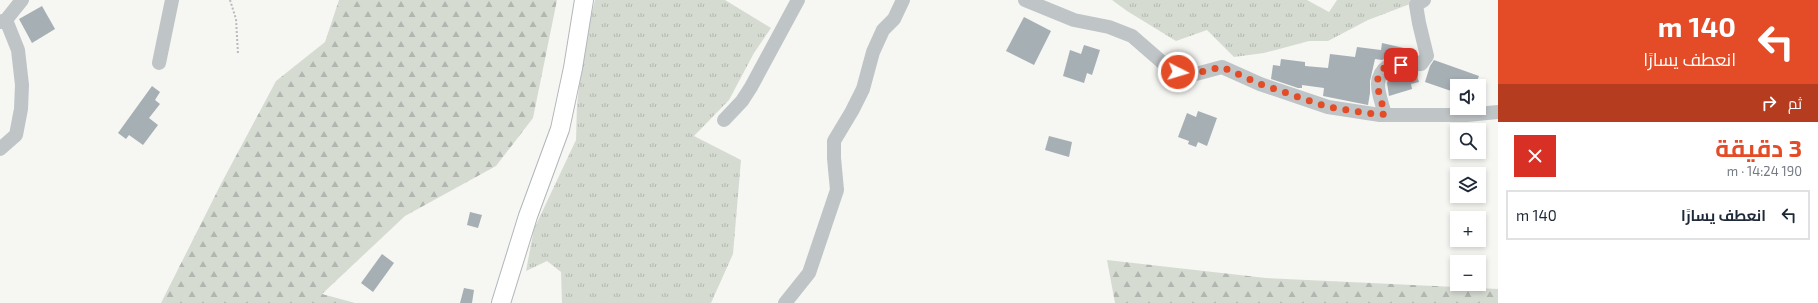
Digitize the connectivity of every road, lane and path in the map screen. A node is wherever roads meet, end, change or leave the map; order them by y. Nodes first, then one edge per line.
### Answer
1 (22, 0) edge
2 (172, 0) edge
3 (230, 0) edge
4 (584, 0) edge
5 (798, 0) edge
6 (903, 0) edge
7 (1025, 0) edge
8 (1424, 0) edge
9 (3, 21) edge
10 (238, 54) dead end
11 (159, 63) dead end
12 (1498, 112) edge
13 (1385, 114) junction
14 (724, 120) dead end
15 (0, 149) edge
16 (500, 303) edge
17 (785, 303) edge

1 - 9 street
2 - 11 street
3 - 10 path
4 - 16 main road
5 - 14 street
6 - 17 street
7 - 13 street
8 - 13 street
9 - 15 street
12 - 13 street

